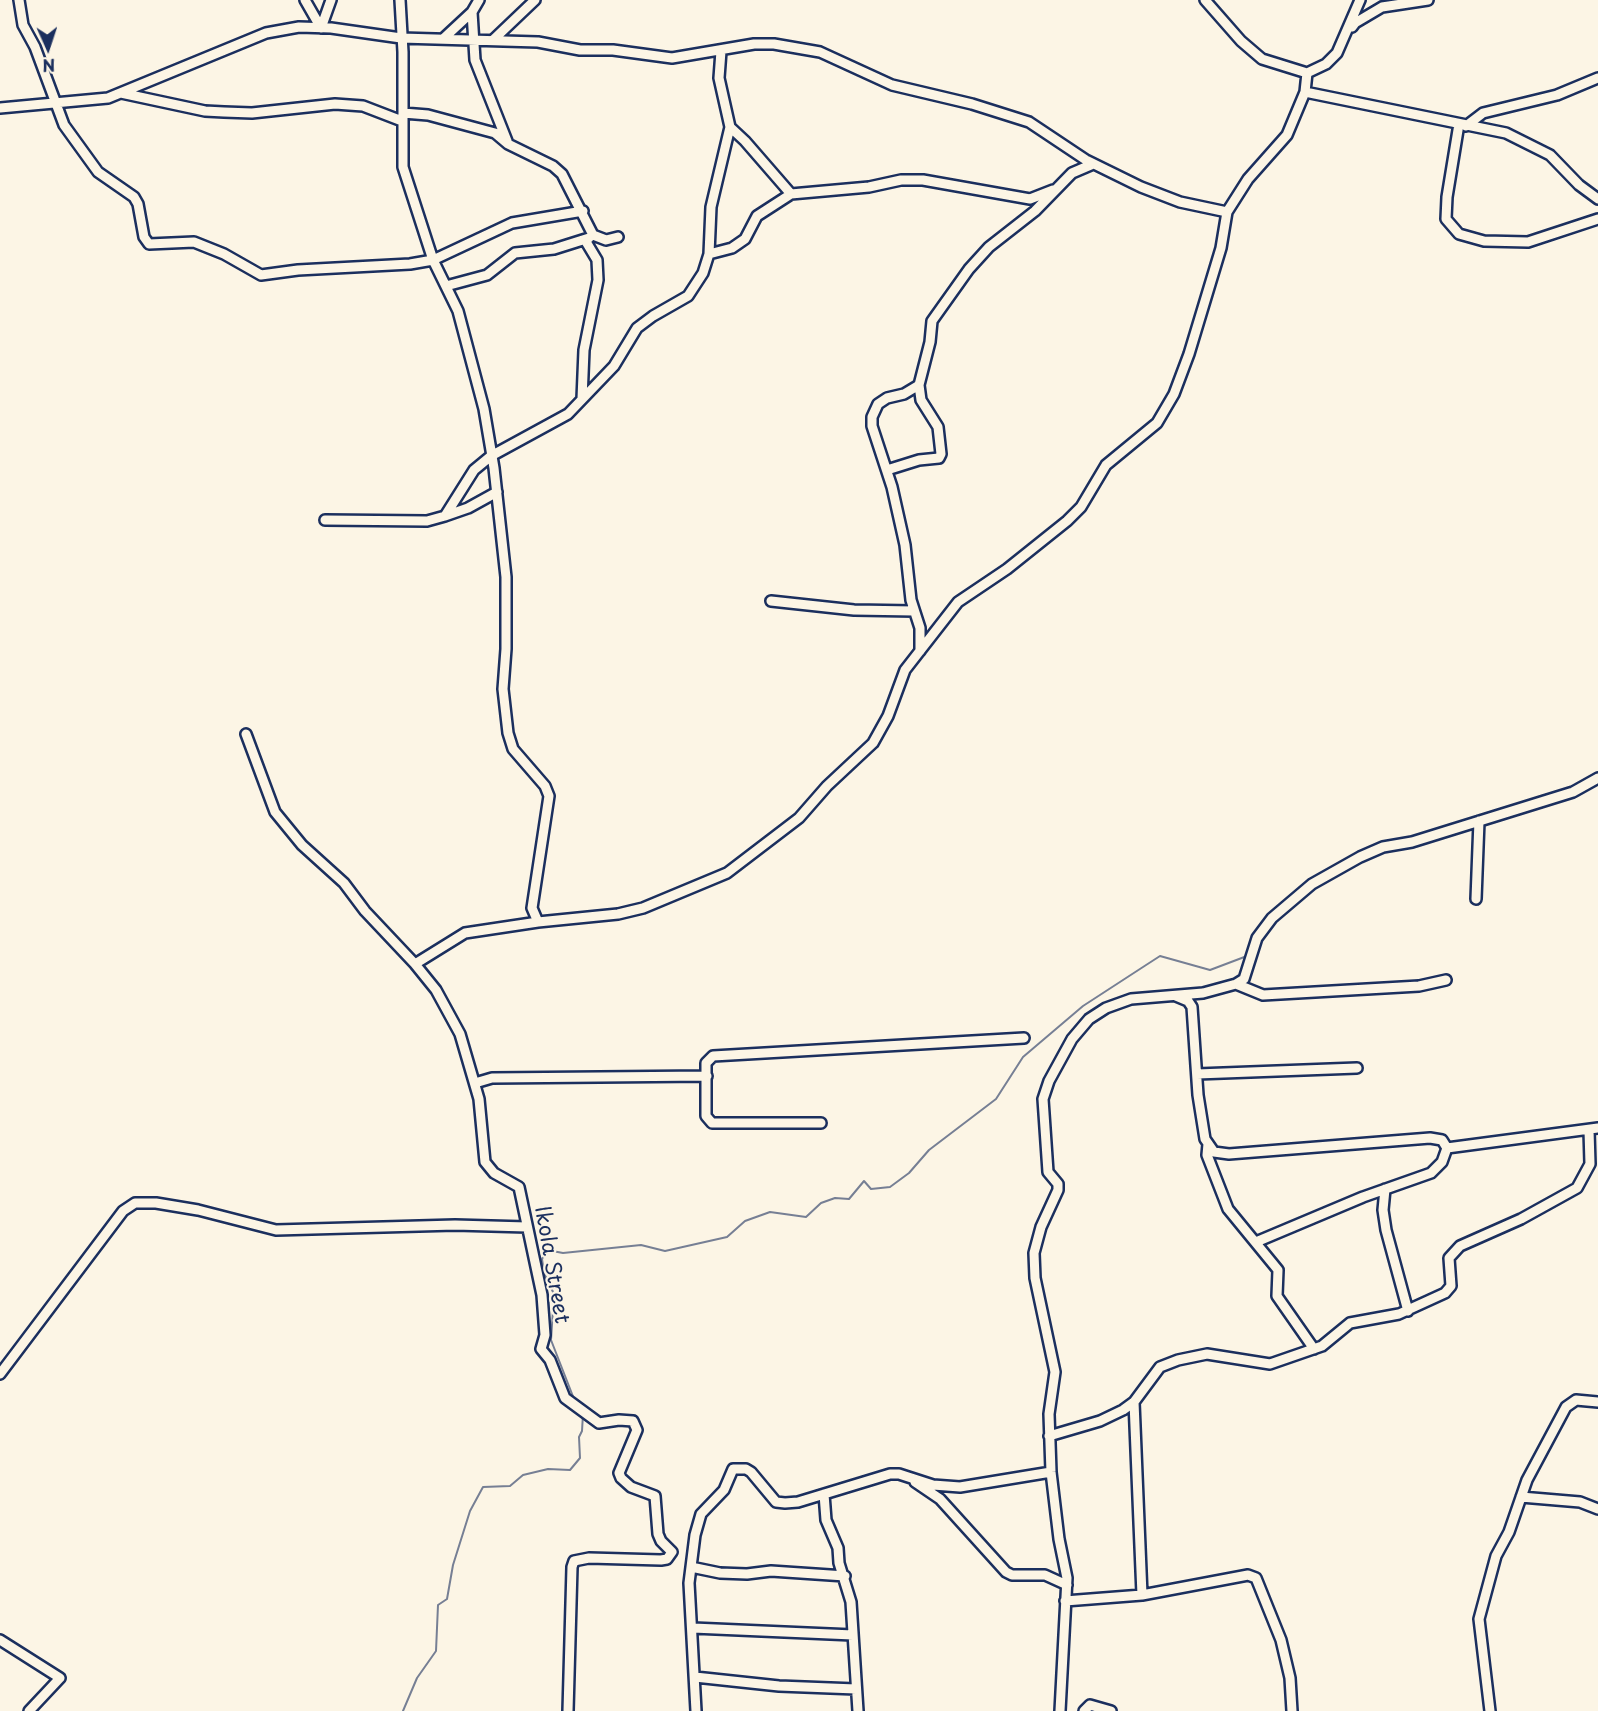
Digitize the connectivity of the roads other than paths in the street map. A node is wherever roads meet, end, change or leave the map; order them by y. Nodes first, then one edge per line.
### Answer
1 (19, 0) edge
2 (304, 0) edge
3 (331, 0) edge
4 (400, 0) edge
5 (479, 0) edge
6 (535, 0) edge
7 (1205, 0) edge
8 (1360, 0) edge
9 (1428, 0) edge
10 (472, 12) junction
11 (321, 28) junction
12 (1346, 37) junction
13 (401, 38) junction
14 (444, 38) junction
15 (472, 40) junction
16 (493, 40) junction
17 (722, 51) junction
18 (1307, 73) junction
19 (1598, 78) edge
20 (1305, 92) junction
21 (121, 93) junction
22 (54, 103) junction
23 (0, 108) edge
24 (403, 117) junction
25 (1462, 125) junction
26 (730, 127) junction
27 (508, 144) junction
28 (1093, 164) junction
29 (1058, 188) junction
30 (791, 194) junction
31 (1598, 200) edge
32 (583, 211) junction
33 (1227, 213) junction
34 (1598, 219) edge
35 (589, 237) junction
36 (618, 237) dead end
37 (709, 254) junction
38 (433, 260) junction
39 (446, 286) junction
40 (919, 385) junction
41 (582, 399) junction
42 (491, 456) junction
43 (887, 470) junction
44 (497, 492) junction
45 (445, 516) junction
46 (325, 520) dead end
47 (771, 601) dead end
48 (914, 611) junction
49 (920, 651) junction
50 (246, 735) dead end
51 (1598, 778) edge
52 (1479, 821) junction
53 (1476, 899) dead end
54 (538, 922) junction
55 (415, 963) junction
56 (1446, 980) dead end
57 (1236, 984) junction
58 (1174, 995) junction
59 (1024, 1038) dead end
60 (1357, 1068) dead end
61 (1197, 1074) junction
62 (707, 1076) junction
63 (475, 1083) junction
64 (821, 1123) dead end
65 (1593, 1129) edge
66 (1208, 1144) junction
67 (1447, 1148) junction
68 (1385, 1189) junction
69 (527, 1227) junction
70 (1256, 1242) junction
71 (1408, 1311) junction
72 (1314, 1349) junction
73 (0, 1374) edge
74 (1134, 1402) junction
75 (1598, 1402) edge
76 (1049, 1436) junction
77 (1051, 1472) junction
78 (909, 1478) junction
79 (825, 1494) junction
80 (1521, 1497) junction
81 (1598, 1509) edge
82 (691, 1566) junction
83 (844, 1576) junction
84 (1067, 1585) junction
85 (1142, 1595) junction
86 (1065, 1601) junction
87 (693, 1628) junction
88 (853, 1635) junction
89 (0, 1640) edge
90 (695, 1677) junction
91 (856, 1689) junction
92 (29, 1711) edge
93 (568, 1711) edge
94 (696, 1711) edge
95 (858, 1711) edge
96 (1060, 1711) edge
97 (1084, 1711) edge
98 (1111, 1711) edge
99 (1292, 1711) edge
100 (1490, 1711) edge

1 - 22 street
2 - 11 street
3 - 11 street
4 - 13 street
5 - 10 street
6 - 16 street
7 - 18 street
8 - 12 street
9 - 12 street
10 - 14 street
10 - 15 street
11 - 13 street
11 - 21 street
12 - 18 street
13 - 14 street
13 - 24 street
14 - 15 street
15 - 16 street
15 - 27 street
16 - 17 street
17 - 26 street
17 - 28 street
18 - 20 street
19 - 25 street
20 - 25 street
20 - 33 street
21 - 22 street
21 - 24 street
22 - 23 street
22 - 38 street
24 - 27 street
24 - 38 street
25 - 31 street
25 - 34 street
26 - 30 street
26 - 37 street
27 - 32 street
28 - 29 street
28 - 33 street
29 - 30 street
29 - 40 street
30 - 37 street
32 - 35 street
32 - 38 street
33 - 49 street
35 - 36 street
35 - 39 street
35 - 41 street
37 - 41 street
38 - 39 street
39 - 42 street
40 - 43 street
40 - 43 street
41 - 42 street
42 - 44 street
42 - 45 street
43 - 48 street
44 - 45 street
44 - 54 street
45 - 46 street
47 - 48 street
48 - 49 street
49 - 54 street
50 - 55 street, Ikola Street
51 - 52 street
52 - 53 street
52 - 57 street
54 - 55 street
55 - 63 street, Ikola Street
56 - 57 street
57 - 58 street
58 - 61 street
58 - 76 street
59 - 62 street
60 - 61 street
61 - 66 street
62 - 63 street
62 - 64 street
63 - 69 street, Ikola Street
65 - 67 street
65 - 71 street
66 - 67 street
66 - 70 street
67 - 68 street
68 - 70 street
68 - 71 street
69 - 73 street
69 - 93 street, Ikola Street
70 - 72 street
71 - 72 street
72 - 74 street
74 - 76 street
74 - 85 street
75 - 80 street
76 - 77 street
77 - 78 street
77 - 84 street
78 - 79 street
78 - 84 street
79 - 82 street
79 - 83 street
80 - 81 street
80 - 100 street
82 - 83 street
82 - 87 street
83 - 88 street
84 - 86 street
85 - 86 street
85 - 99 street
86 - 96 street
87 - 88 street
87 - 90 street
88 - 91 street
89 - 92 street
90 - 91 street
90 - 94 street
91 - 95 street
97 - 98 street

